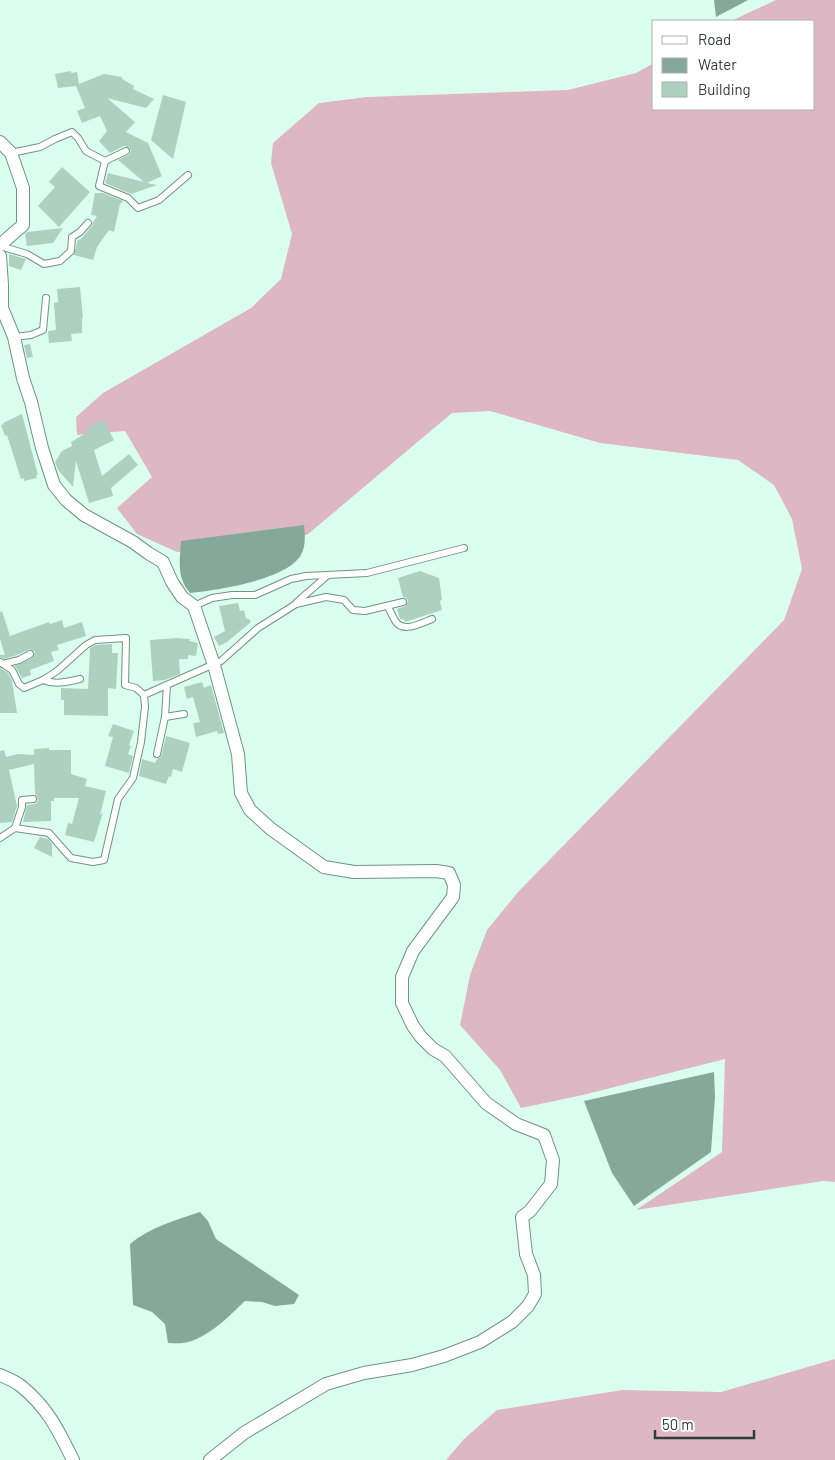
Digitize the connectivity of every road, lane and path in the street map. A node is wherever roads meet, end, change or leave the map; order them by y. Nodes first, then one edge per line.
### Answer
1 (0, 142) edge
2 (126, 150) dead end
3 (11, 153) junction
4 (104, 161) junction
5 (188, 175) dead end
6 (88, 223) dead end
7 (0, 245) edge
8 (0, 256) edge
9 (46, 298) dead end
10 (14, 337) junction
11 (464, 548) dead end
12 (328, 575) junction
13 (403, 602) dead end
14 (296, 604) junction
15 (194, 606) junction
16 (388, 607) junction
17 (432, 619) dead end
18 (30, 654) dead end
19 (2, 663) edge
20 (214, 664) junction
21 (80, 679) dead end
22 (43, 680) junction
23 (167, 685) junction
24 (144, 695) junction
25 (184, 714) dead end
26 (165, 717) junction
27 (157, 754) dead end
28 (33, 799) dead end
29 (15, 828) junction
30 (0, 838) edge
31 (0, 1375) edge
32 (73, 1460) edge
33 (210, 1460) edge

1 - 3 street
2 - 4 lane
3 - 4 lane
3 - 7 street
4 - 5 lane
6 - 7 lane
8 - 10 street
9 - 10 lane
10 - 15 street
11 - 12 lane
12 - 14 lane
12 - 15 lane
13 - 16 lane
14 - 16 lane
14 - 20 lane
15 - 20 street
16 - 17 lane
18 - 19 lane
19 - 22 lane
20 - 23 lane
20 - 33 street
21 - 22 lane
22 - 24 lane
23 - 24 lane
23 - 26 lane
24 - 29 lane
25 - 26 lane
26 - 27 lane
28 - 29 lane
29 - 30 lane
31 - 32 street

